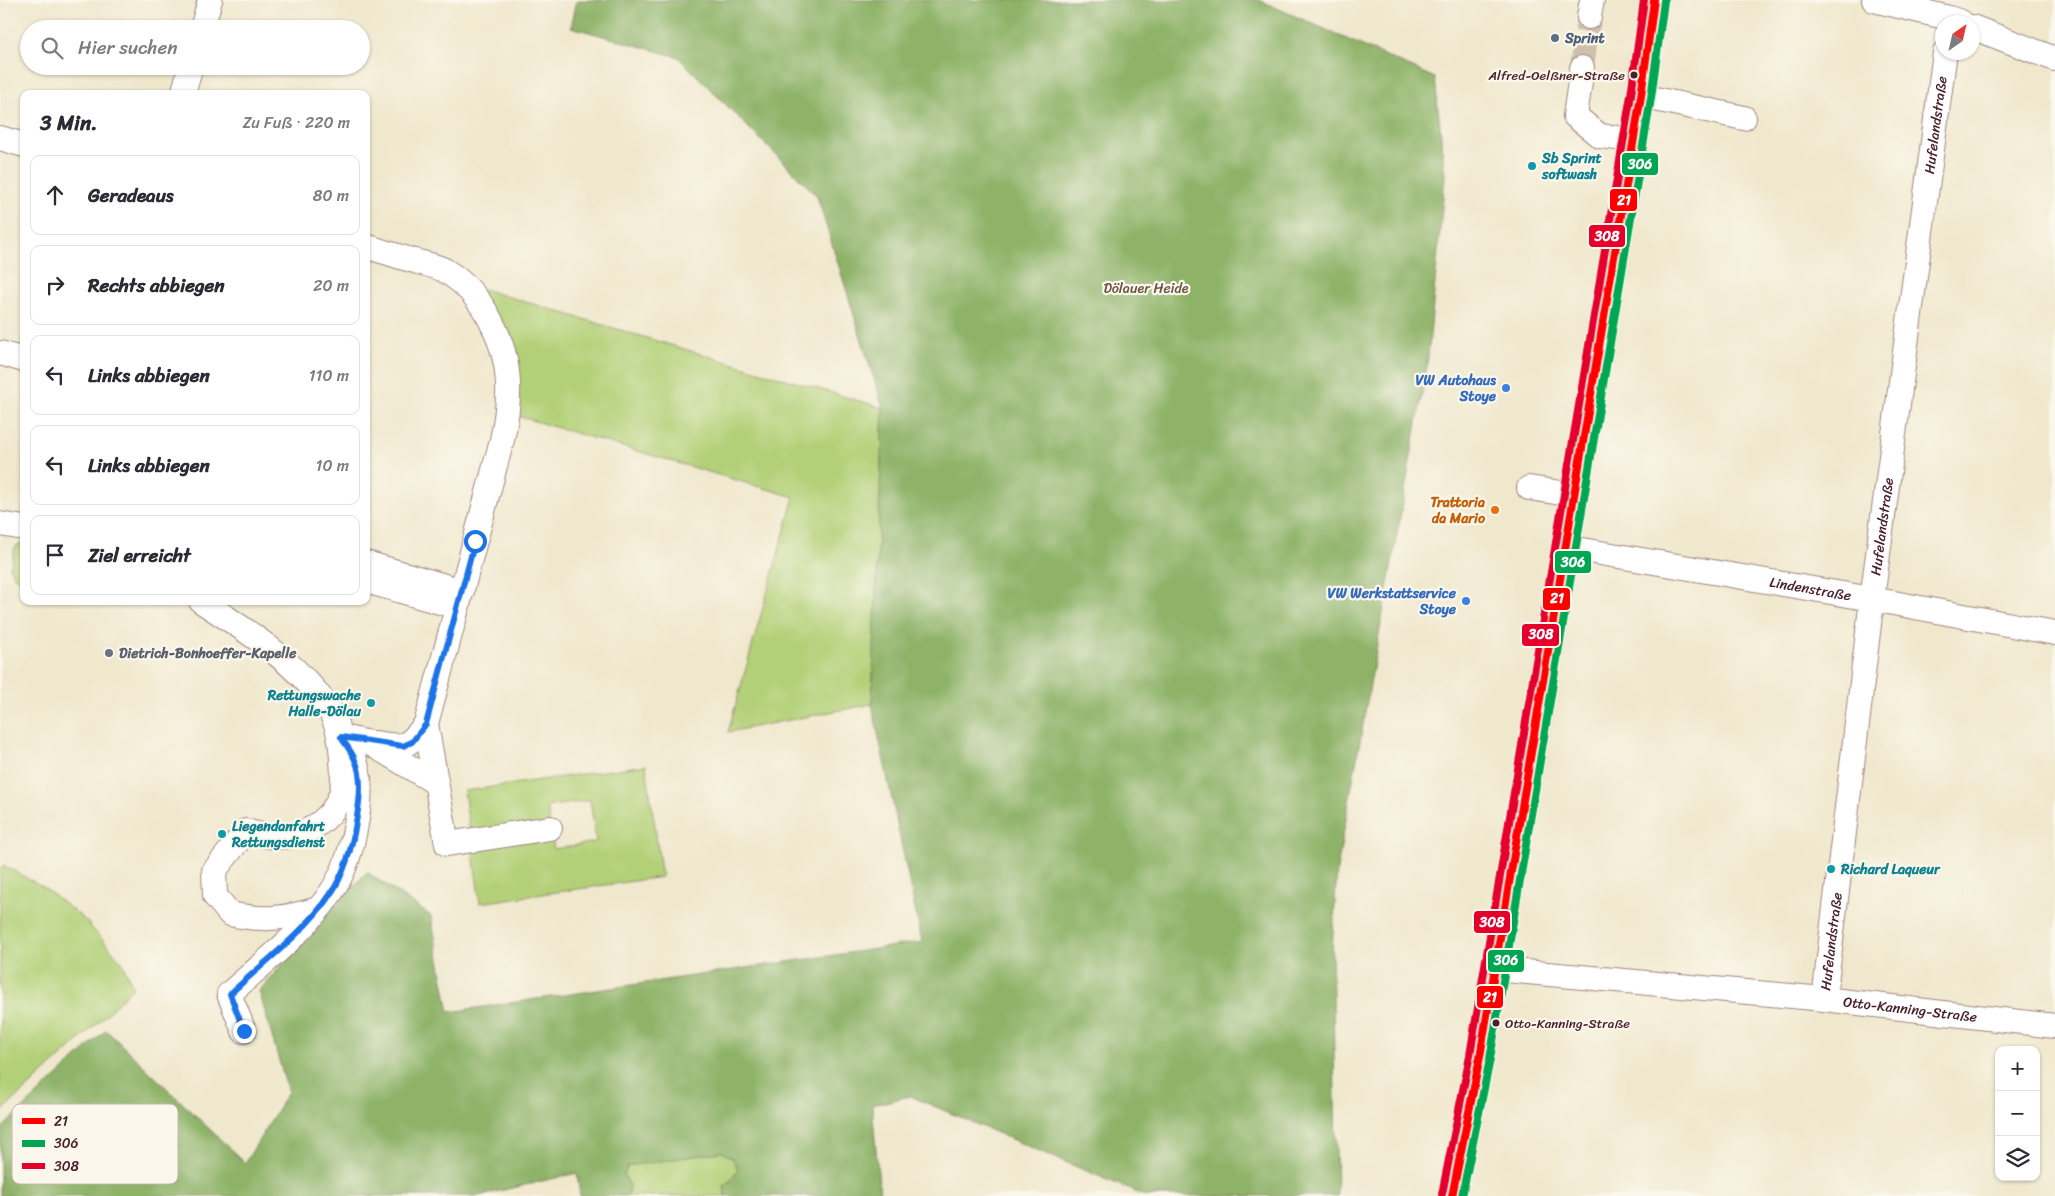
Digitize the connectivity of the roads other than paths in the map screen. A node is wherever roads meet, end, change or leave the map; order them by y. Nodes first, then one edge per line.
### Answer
1 (210, 0) edge
2 (1654, 0) edge
3 (1874, 0) edge
4 (1935, 16) edge
5 (204, 20) edge
6 (1980, 30) edge
7 (2055, 59) edge
8 (1944, 60) edge
9 (1582, 68) tunnel mouth
10 (188, 75) edge
11 (184, 90) edge
12 (1641, 96) junction
13 (1744, 118) dead end
14 (0, 138) edge
15 (1634, 140) junction
16 (20, 144) edge
17 (370, 247) edge
18 (0, 353) edge
19 (20, 359) edge
20 (1529, 488) dead end
21 (1574, 495) junction
22 (0, 524) edge
23 (20, 527) edge
24 (1565, 547) junction
25 (370, 565) edge
26 (370, 582) edge
27 (460, 599) junction
28 (1872, 599) junction
29 (207, 605) edge
30 (2055, 633) edge
31 (426, 724) junction
32 (341, 737) junction
33 (370, 743) junction
34 (436, 783) junction
35 (550, 828) dead end
36 (318, 909) junction
37 (1494, 969) junction
38 (1824, 999) junction
39 (2055, 1026) edge
40 (244, 1031) dead end
41 (1452, 1196) edge

1 - 5 street
2 - 12 main road
3 - 4 street
6 - 7 street
8 - 28 street, Hufelandstraße
9 - 15 street
10 - 11 street
12 - 13 street
12 - 15 main road
14 - 16 street
15 - 21 main road
17 - 27 street
18 - 19 street
20 - 21 street
21 - 24 main road
22 - 23 street
24 - 28 street, Lindenstraße
24 - 37 main road
25 - 27 street
26 - 27 street
27 - 31 street
28 - 30 street, Lindenstraße
28 - 38 street, Hufelandstraße
29 - 32 street
31 - 33 street
31 - 34 street
32 - 33 street
32 - 36 street
32 - 36 street
33 - 34 street
34 - 35 street
36 - 40 street
37 - 38 street, Otto-Kanning-Straße
37 - 41 main road
38 - 39 street, Otto-Kanning-Straße

